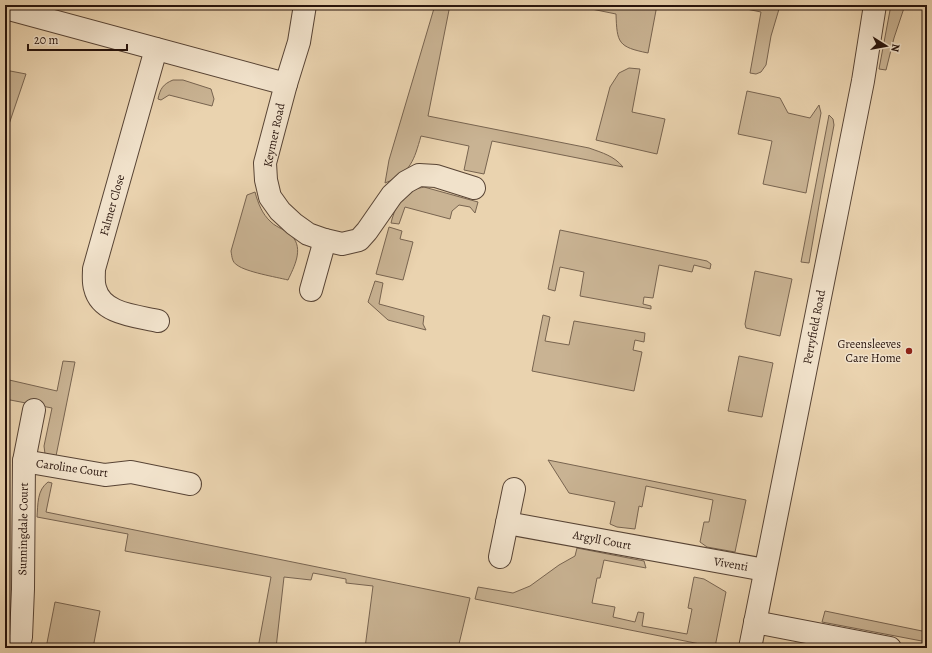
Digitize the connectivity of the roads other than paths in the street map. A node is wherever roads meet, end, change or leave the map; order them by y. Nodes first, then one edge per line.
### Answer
1 (305, 5) edge
2 (875, 5) edge
3 (5, 8) edge
4 (156, 49) junction
5 (286, 84) junction
6 (474, 188) dead end
7 (324, 240) junction
8 (311, 290) dead end
9 (158, 321) dead end
10 (34, 410) dead end
11 (24, 461) junction
12 (190, 484) dead end
13 (514, 490) dead end
14 (507, 523) junction
15 (500, 557) dead end
16 (697, 558) joint
17 (766, 570) junction
18 (755, 622) junction
19 (18, 648) edge
20 (750, 648) edge
21 (890, 648) edge

1 - 5 street, Keymer Road
2 - 17 street, Perryfield Road
3 - 4 street
4 - 5 street
4 - 9 street, Falmer Close
5 - 7 street, Keymer Road
6 - 7 street, Keymer Road
7 - 8 street
10 - 11 street, Sunningdale Court
11 - 12 street, Caroline Court
11 - 19 street, Sunningdale Court
13 - 14 street
14 - 15 street
14 - 16 street, Argyll Court
16 - 17 street, Viventi
17 - 18 street, Perryfield Road
18 - 20 street, Perryfield Road
18 - 21 street

